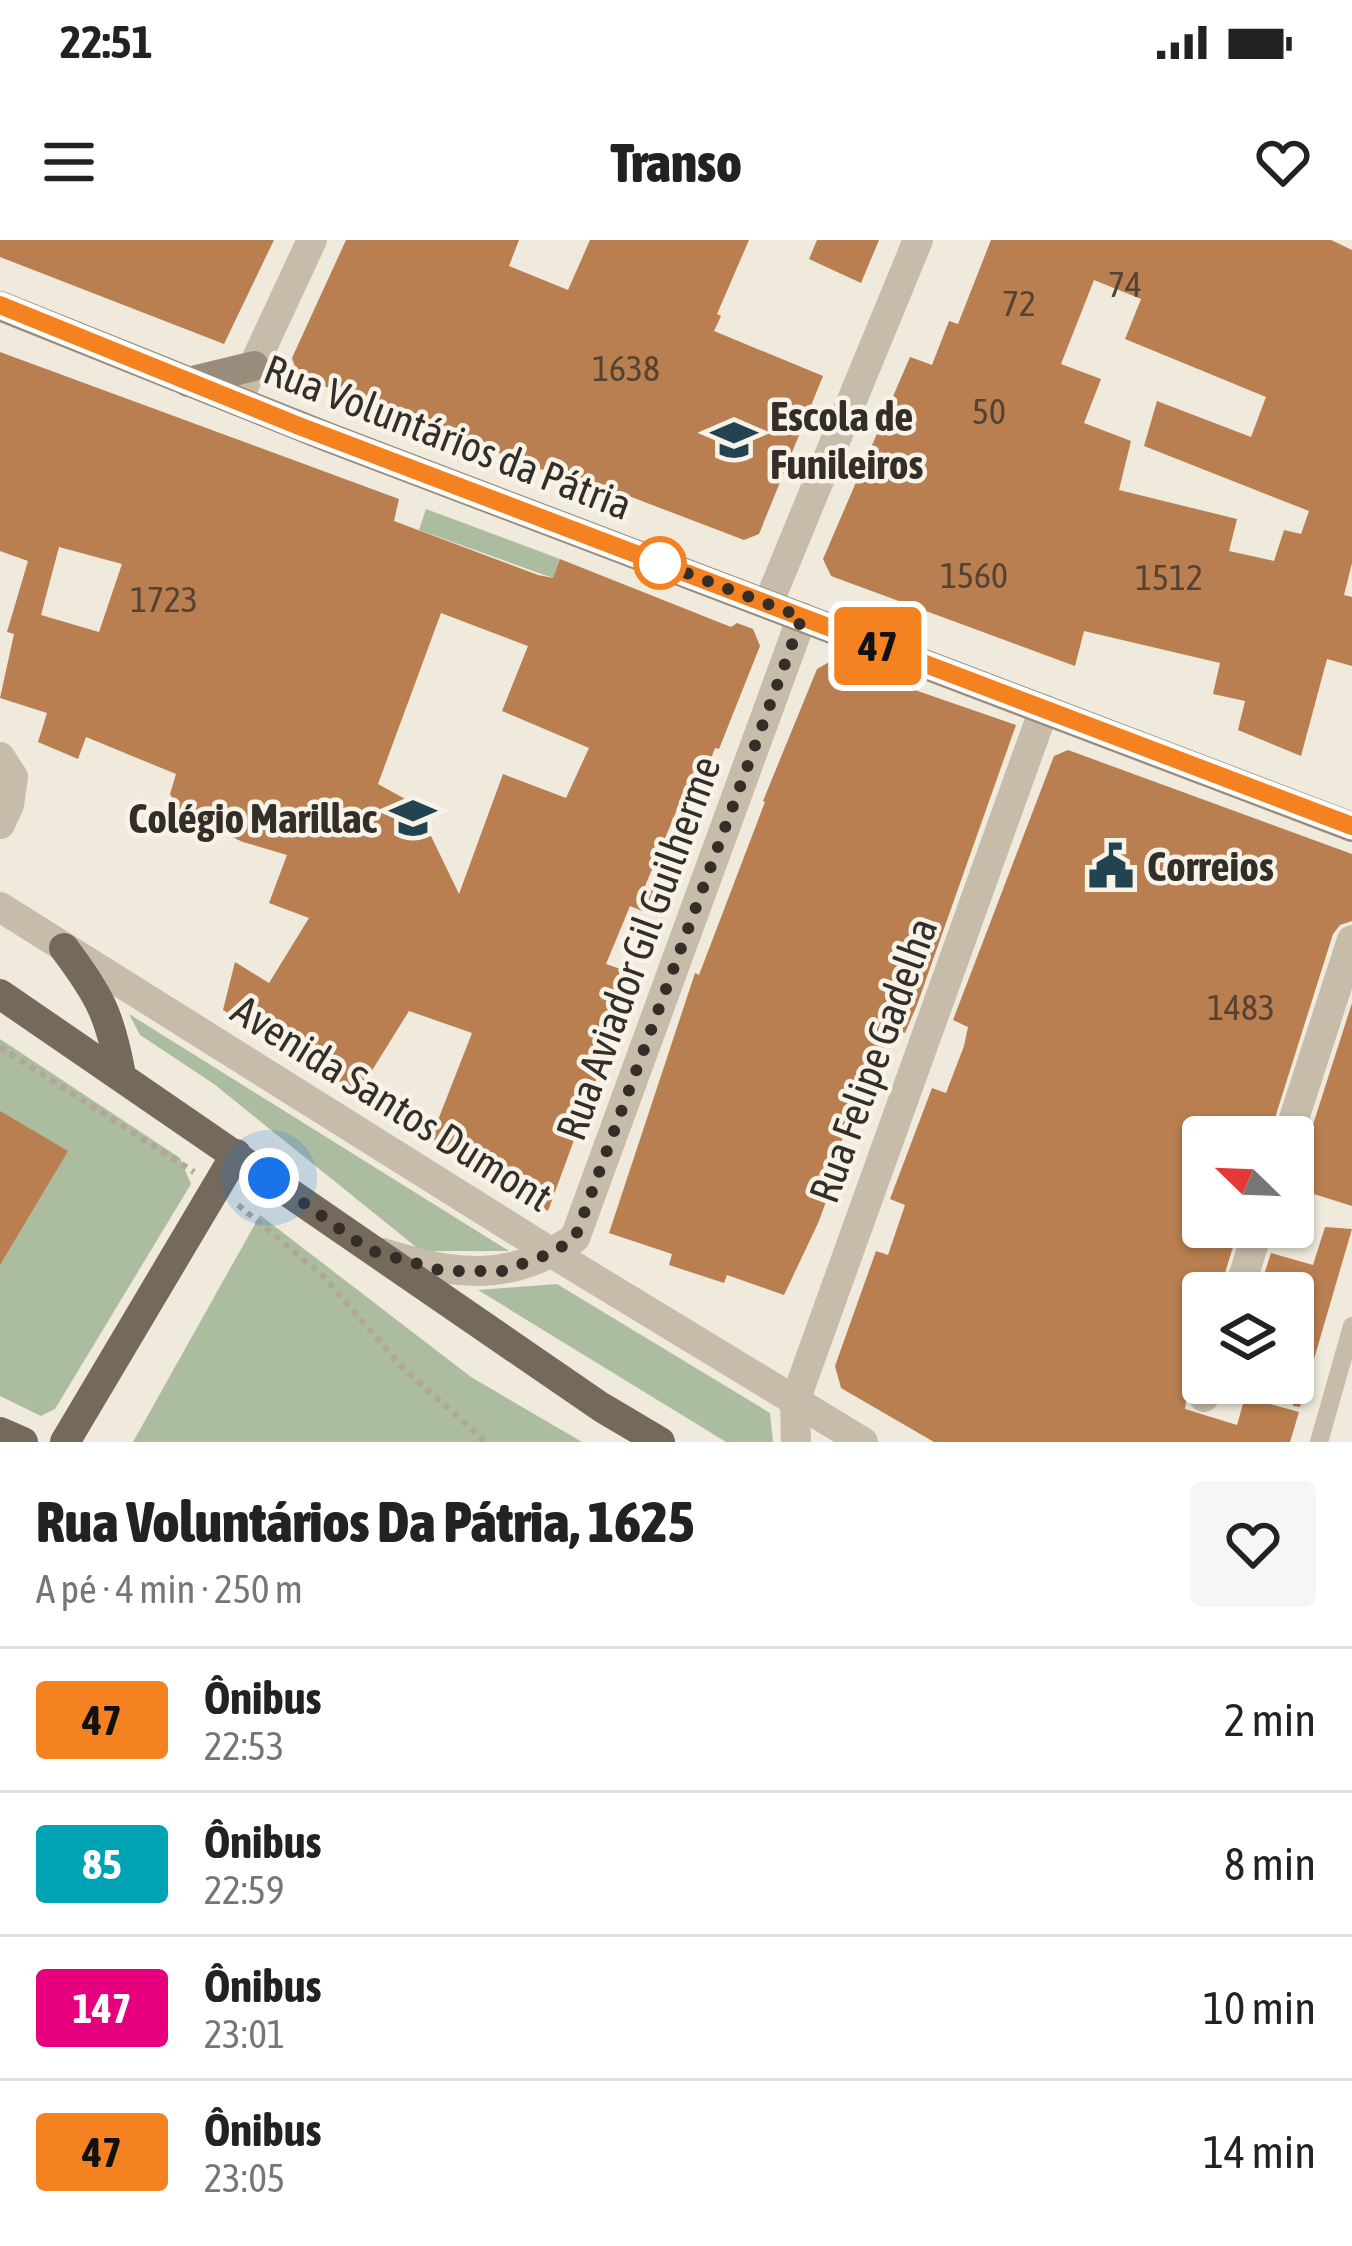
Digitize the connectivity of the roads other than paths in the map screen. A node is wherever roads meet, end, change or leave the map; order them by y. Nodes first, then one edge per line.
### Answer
1 (312, 240) edge
2 (918, 240) edge
3 (0, 305) edge
4 (254, 366) junction
5 (188, 382) junction
6 (237, 401) junction
7 (768, 604) junction
8 (802, 617) junction
9 (1044, 710) junction
10 (0, 757) edge
11 (0, 824) edge
12 (1352, 826) edge
13 (0, 907) edge
14 (1352, 940) edge
15 (64, 948) junction
16 (0, 994) edge
17 (121, 1075) junction
18 (1295, 1116) edge
19 (236, 1154) junction
20 (369, 1250) junction
21 (552, 1253) junction
22 (1352, 1326) edge
23 (795, 1401) junction
24 (0, 1432) edge
25 (22, 1442) edge
26 (65, 1442) edge
27 (660, 1442) edge
28 (796, 1442) edge
29 (863, 1442) edge
30 (1319, 1442) edge

1 - 4 street
2 - 7 street
3 - 5 main road, Rua Voluntários da Pátria
4 - 5 main road, Rua Voluntários da Pátria
4 - 6 street
5 - 6 main road, Rua Voluntários da Pátria
6 - 7 main road, Rua Voluntários da Pátria
7 - 8 main road, Rua Voluntários da Pátria
8 - 9 main road, Rua Voluntários da Pátria
8 - 21 street, Rua Aviador Gil Guilherme
9 - 12 main road, Rua Voluntários da Pátria
9 - 23 street, Rua Felipe Gadelha
10 - 11 street
13 - 15 street, Avenida Santos Dumont
14 - 18 street
15 - 17 main road
15 - 21 street, Avenida Santos Dumont
16 - 17 main road
17 - 19 main road
19 - 20 main road
19 - 26 main road
20 - 21 street
20 - 27 main road
21 - 23 street, Avenida Santos Dumont
22 - 30 lane
23 - 28 street, Rua Felipe Gadelha
23 - 29 street, Avenida Santos Dumont
24 - 25 main road

